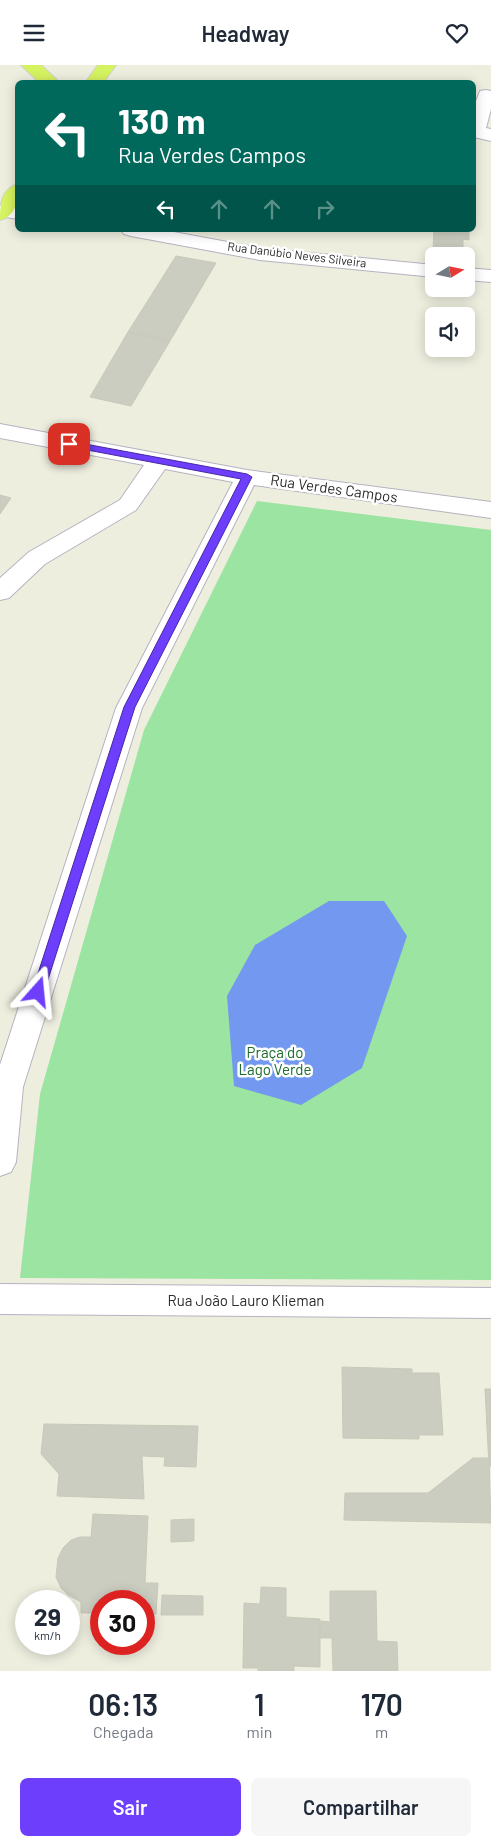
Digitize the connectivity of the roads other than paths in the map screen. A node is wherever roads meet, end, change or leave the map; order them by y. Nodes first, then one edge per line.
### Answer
1 (30, 65) edge
2 (107, 65) edge
3 (48, 80) edge
4 (96, 80) edge
5 (486, 95) dead end
6 (491, 135) edge
7 (15, 196) edge
8 (7, 213) edge
9 (142, 232) edge
10 (425, 270) edge
11 (475, 275) edge
12 (491, 276) edge
13 (0, 431) edge
14 (159, 461) junction
15 (247, 477) junction
16 (491, 510) edge
17 (0, 592) edge
18 (0, 1162) edge
19 (0, 1299) edge
20 (491, 1303) edge

1 - 3 main road
2 - 4 main road
5 - 6 street
7 - 8 main road
9 - 10 street, Rua Danúbio Neves Silveira
11 - 12 street
13 - 14 street, Rua Verdes Campos
14 - 15 street, Rua Verdes Campos
14 - 17 street
15 - 16 street, Rua Verdes Campos
15 - 18 street
19 - 20 street, Rua João Lauro Klieman

